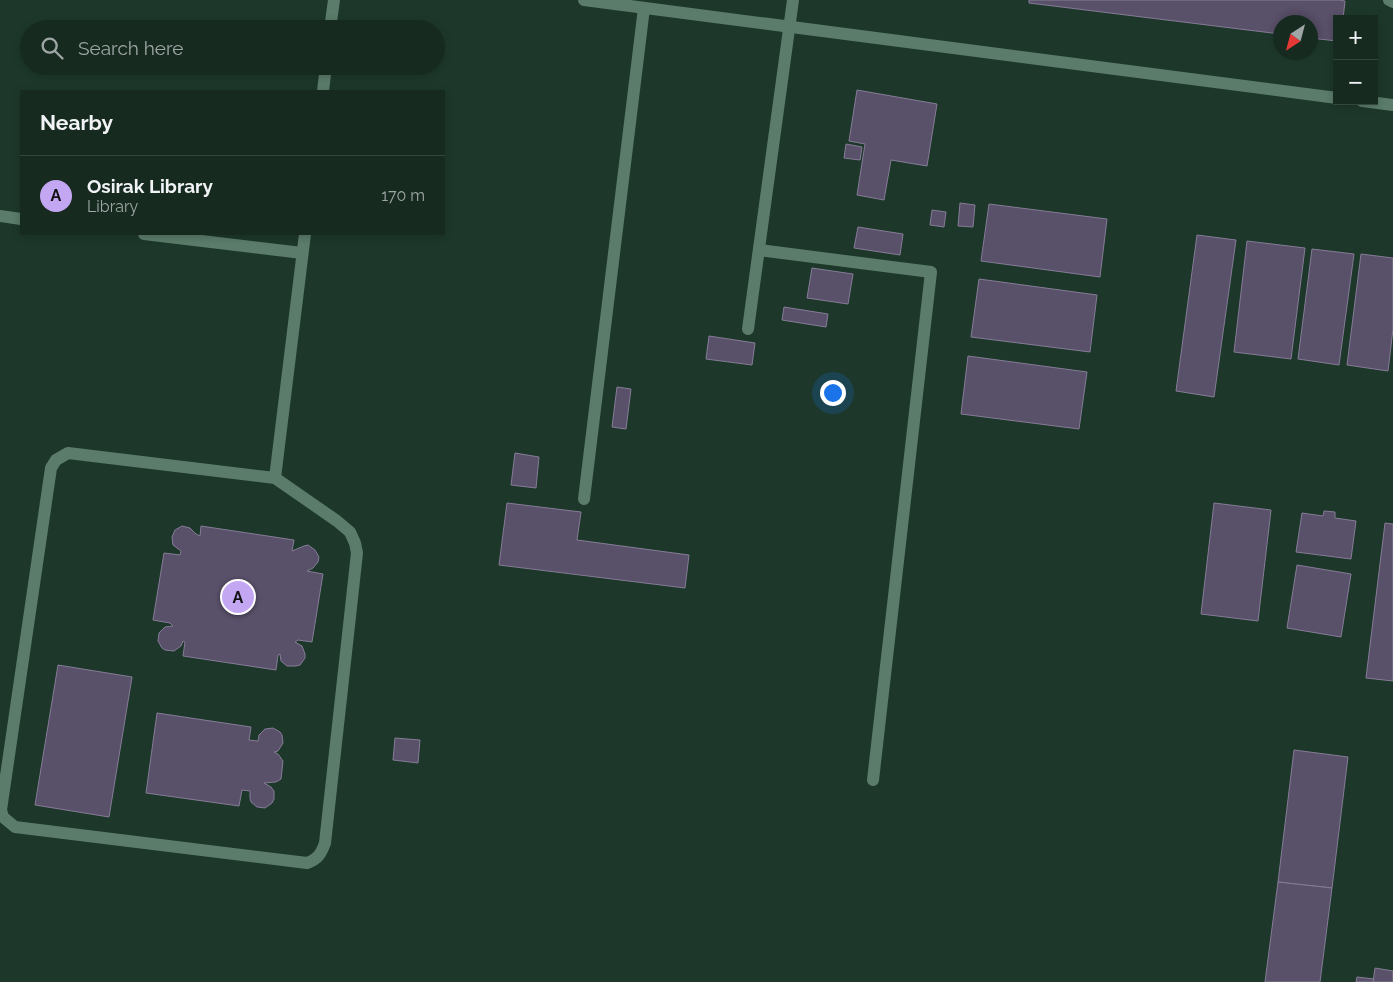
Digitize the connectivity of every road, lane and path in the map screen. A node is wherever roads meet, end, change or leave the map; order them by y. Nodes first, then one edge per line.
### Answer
1 (334, 0) edge
2 (584, 0) edge
3 (793, 0) edge
4 (1389, 0) edge
5 (1393, 2) edge
6 (644, 8) junction
7 (331, 20) edge
8 (790, 27) junction
9 (325, 75) edge
10 (323, 90) edge
11 (1333, 97) edge
12 (1378, 103) edge
13 (1393, 105) edge
14 (0, 216) edge
15 (20, 219) edge
16 (152, 235) edge
17 (305, 235) edge
18 (759, 250) junction
19 (302, 253) junction
20 (748, 329) dead end
21 (275, 478) junction
22 (584, 500) dead end
23 (873, 780) dead end

1 - 7 lane
2 - 6 lane
3 - 8 lane
4 - 5 lane
6 - 8 lane
6 - 22 lane
8 - 11 lane
8 - 18 lane
9 - 10 lane
12 - 13 lane
14 - 15 lane
16 - 19 lane
17 - 19 lane
18 - 20 lane
18 - 23 lane
19 - 21 lane
21 - 21 lane

